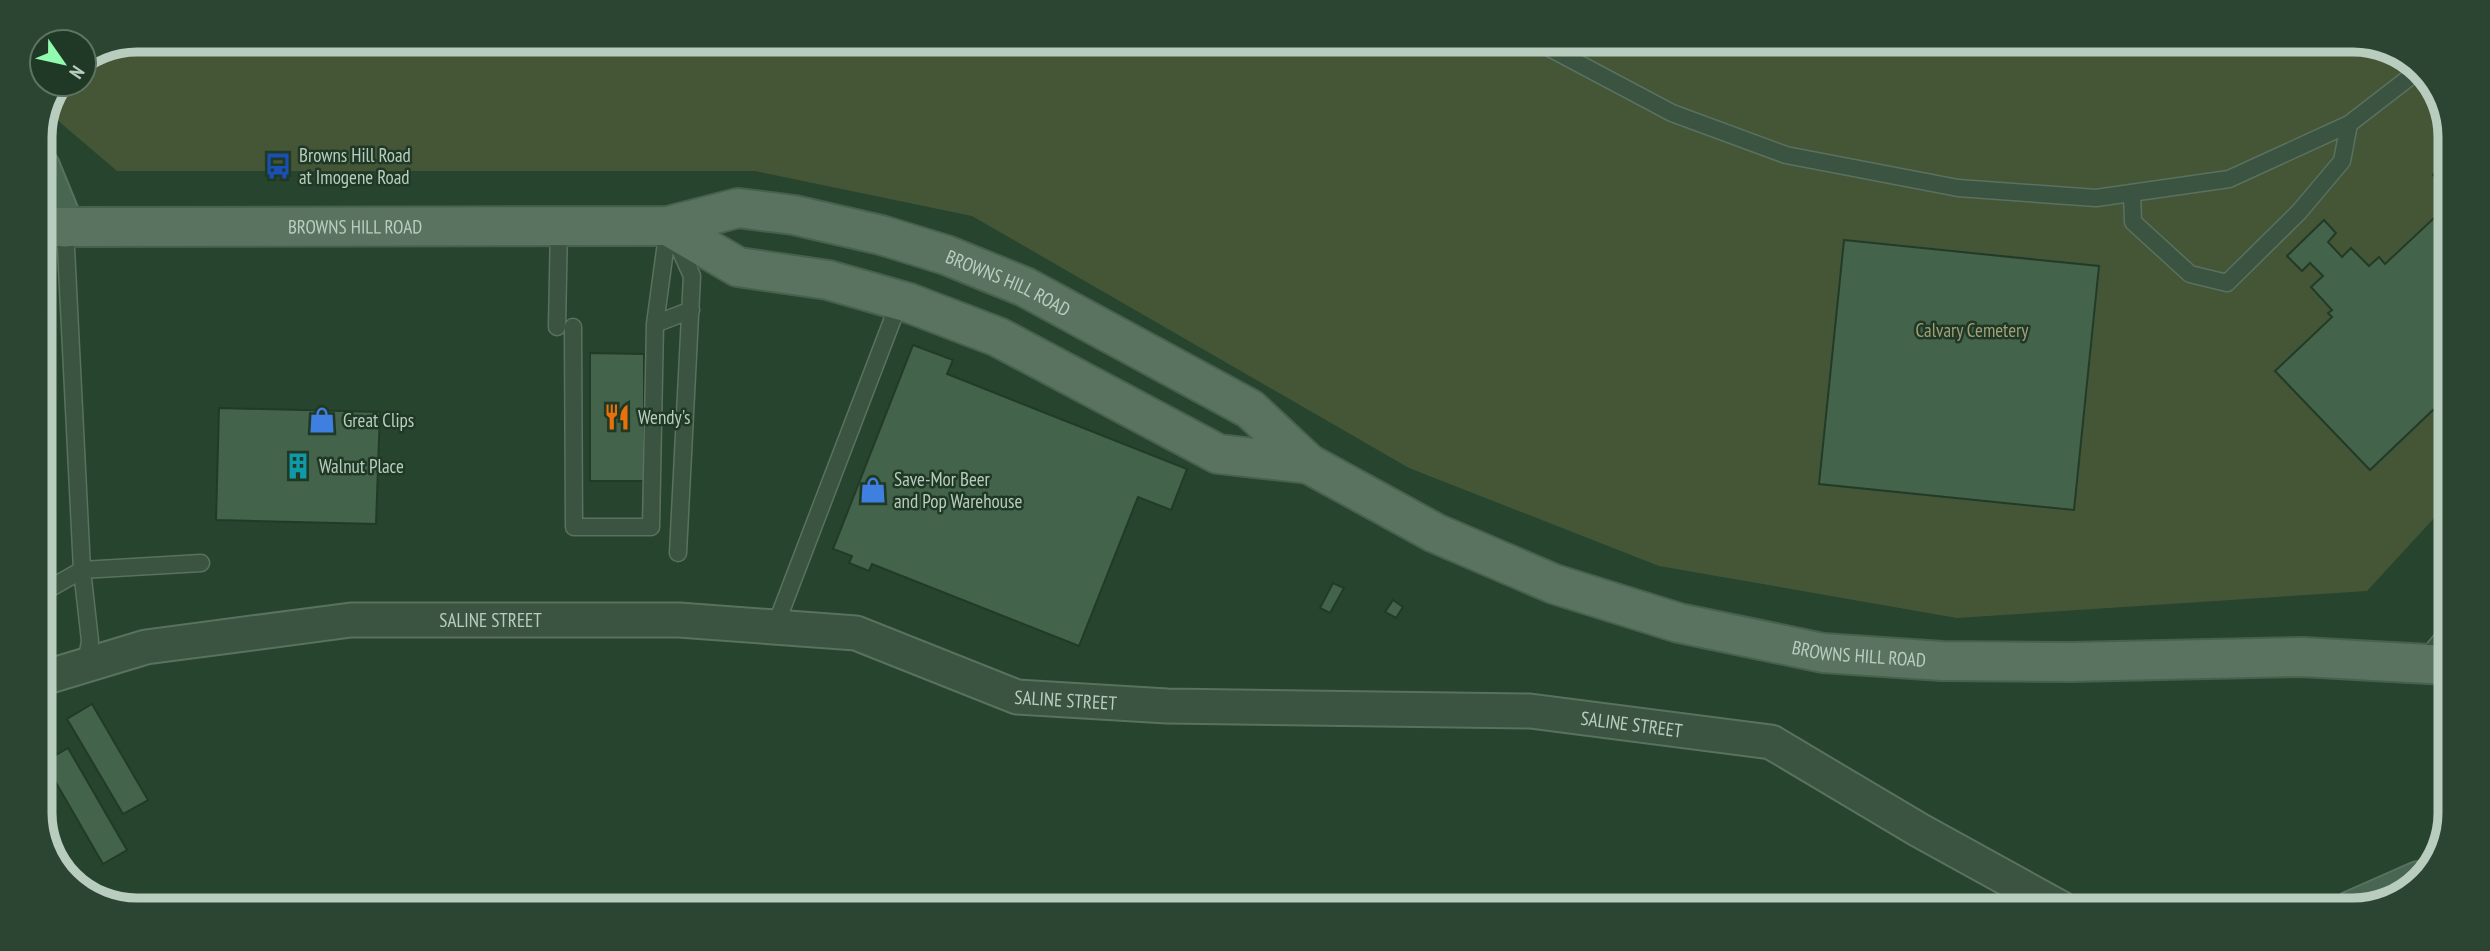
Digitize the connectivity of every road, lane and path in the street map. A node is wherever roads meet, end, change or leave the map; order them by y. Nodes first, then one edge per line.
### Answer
1 (1559, 53) edge
2 (2411, 75) edge
3 (2348, 124) junction
4 (2132, 193) junction
5 (559, 226) junction
6 (668, 226) junction
7 (53, 227) edge
8 (53, 238) edge
9 (900, 300) junction
10 (691, 310) junction
11 (655, 324) junction
12 (1309, 464) junction
13 (678, 552) dead end
14 (201, 563) dead end
15 (82, 570) junction
16 (53, 587) edge
17 (775, 627) junction
18 (86, 664) junction
19 (2434, 664) edge
20 (53, 675) edge
21 (2042, 898) edge

1 - 4 lane
2 - 3 lane
3 - 4 lane
3 - 4 lane
5 - 6 main road, BROWNS HILL ROAD
5 - 7 main road, BROWNS HILL ROAD
5 - 11 lane
6 - 9 main road, BROWNS HILL ROAD
6 - 10 lane
6 - 11 lane
6 - 12 main road, BROWNS HILL ROAD
8 - 15 lane
9 - 12 main road, BROWNS HILL ROAD
9 - 17 lane
10 - 11 lane
10 - 13 lane
12 - 19 main road, BROWNS HILL ROAD
14 - 15 lane
15 - 16 lane
15 - 18 lane
17 - 18 street, SALINE STREET
17 - 21 street, SALINE STREET
18 - 20 street, SALINE STREET

